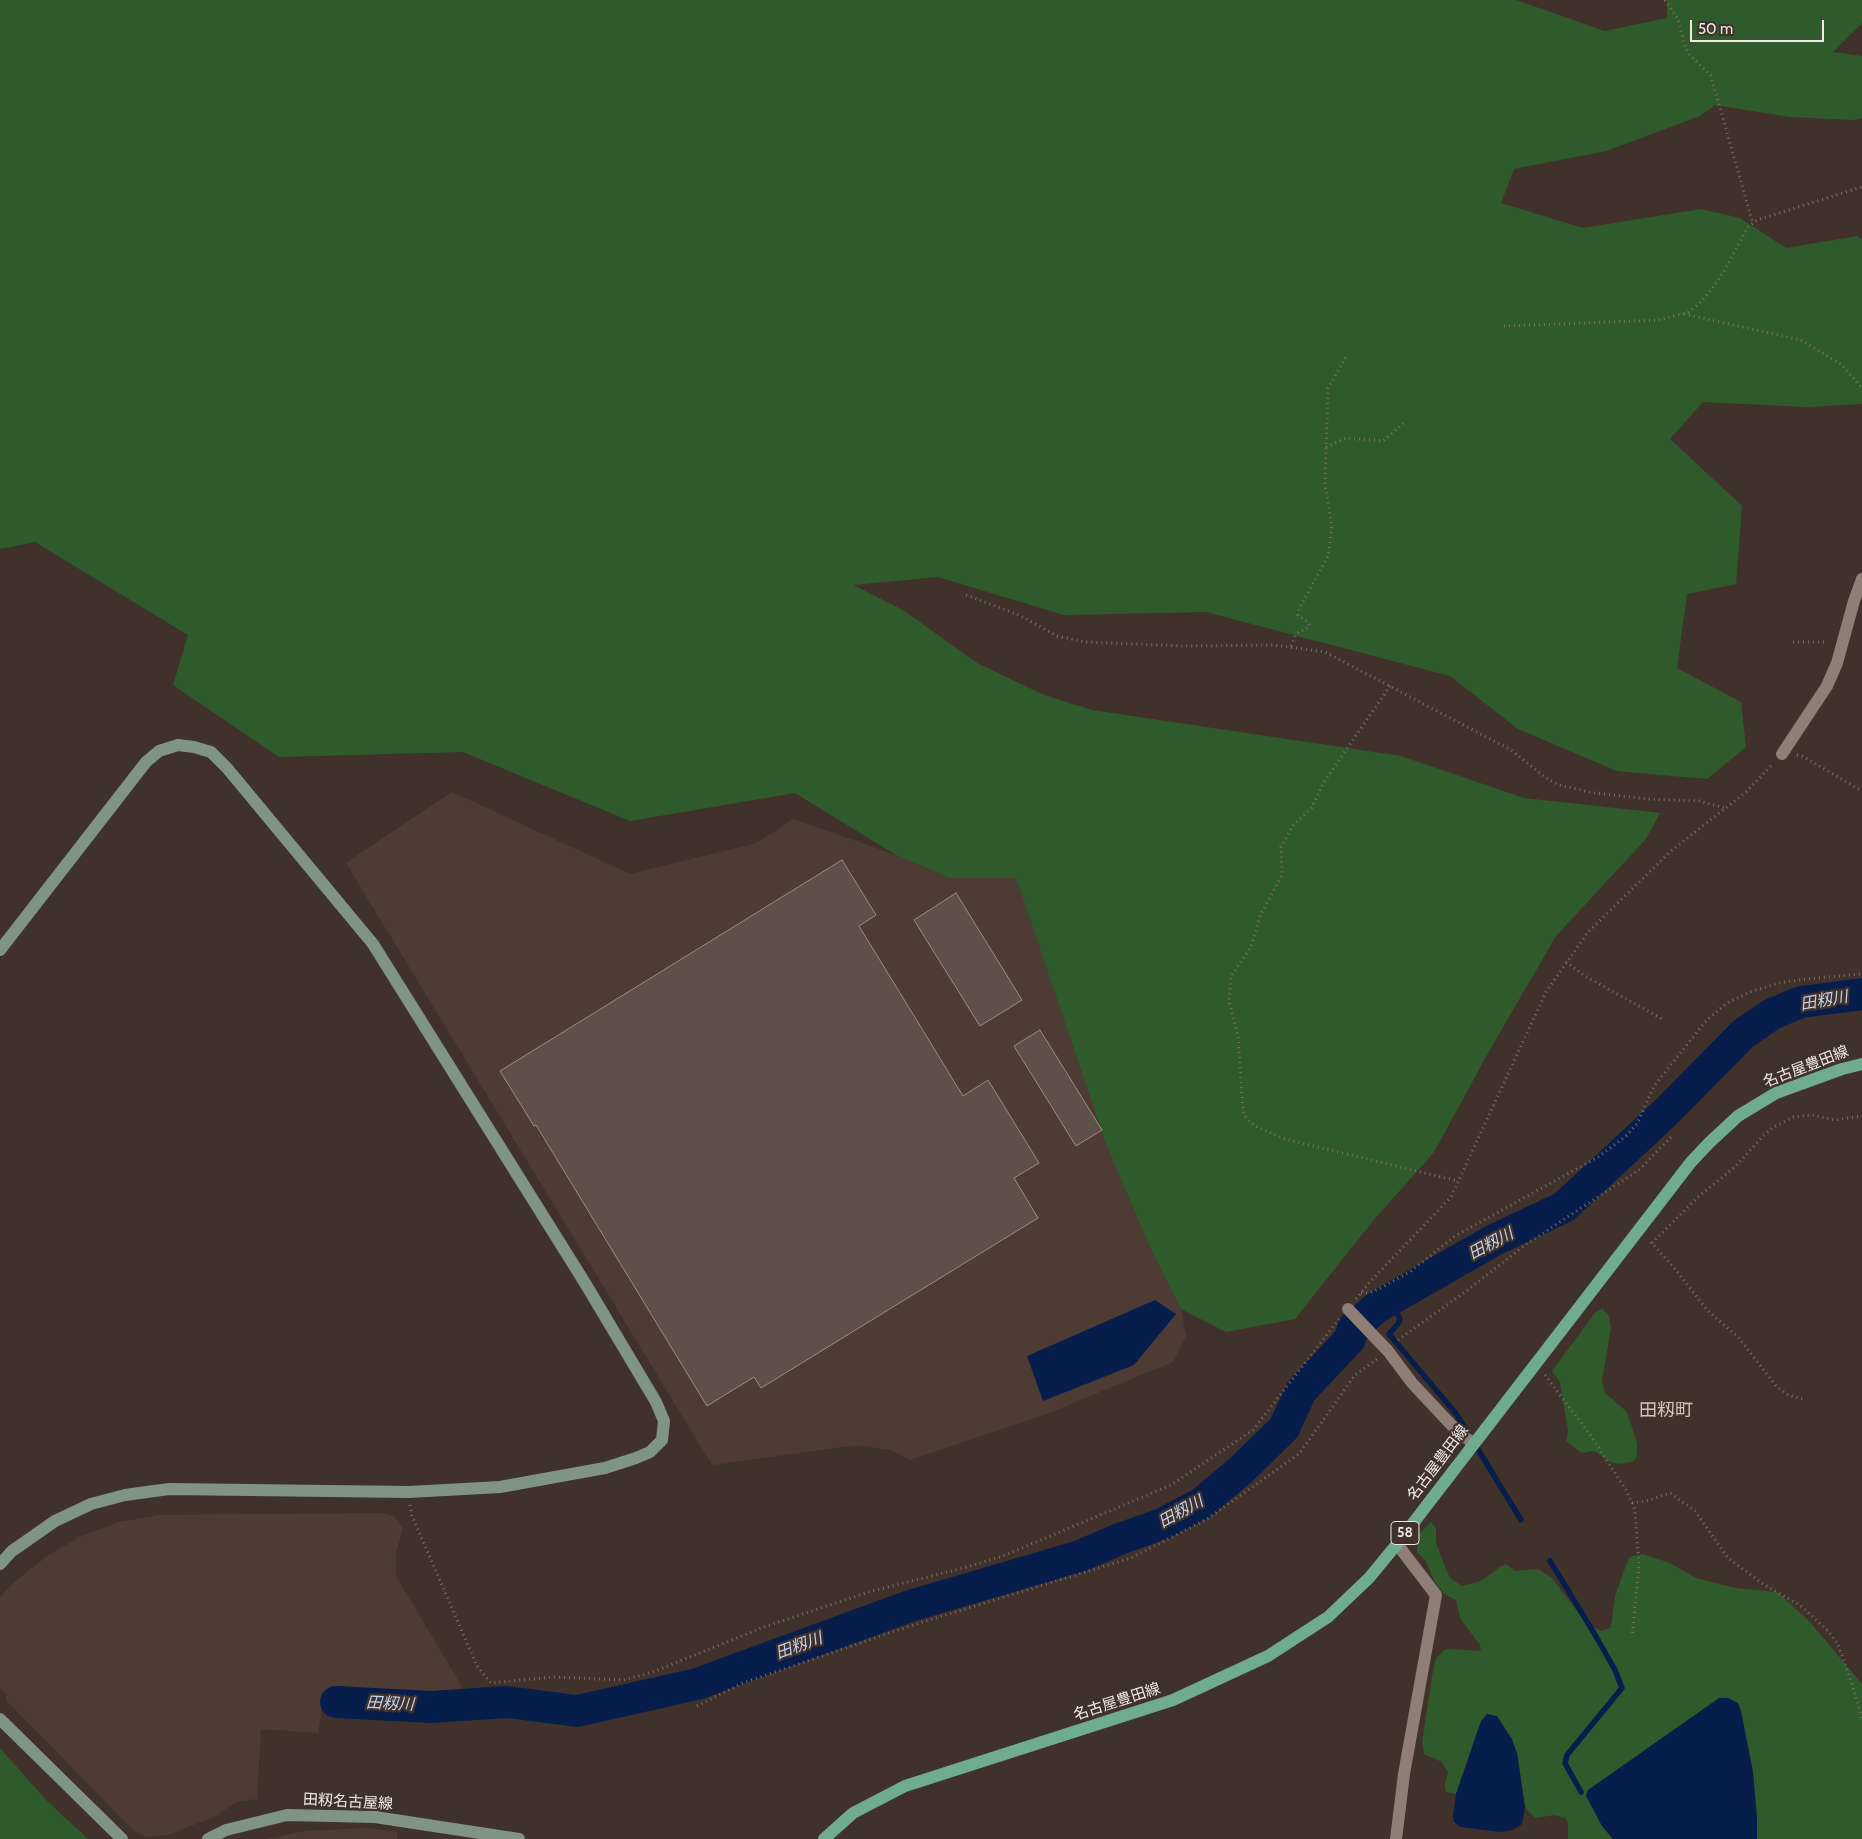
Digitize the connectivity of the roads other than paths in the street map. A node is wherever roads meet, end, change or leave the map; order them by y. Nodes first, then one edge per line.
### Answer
1 (1862, 579) edge
2 (1782, 754) road end
3 (0, 950) edge
4 (1862, 1064) edge
5 (1352, 1313) road end
6 (1473, 1443) junction
7 (1397, 1544) junction
8 (0, 1564) edge
9 (0, 1718) edge
10 (122, 1839) edge
11 (208, 1839) edge
12 (519, 1839) edge
13 (824, 1839) edge
14 (1396, 1839) edge

1 - 2 street
3 - 8 street
4 - 6 main road, 名古屋豊田線 / 58
5 - 6 street
6 - 7 main road, 名古屋豊田線 / 58
7 - 13 main road, 名古屋豊田線 / 58
7 - 14 street
9 - 10 street
11 - 12 street, 田籾名古屋線

